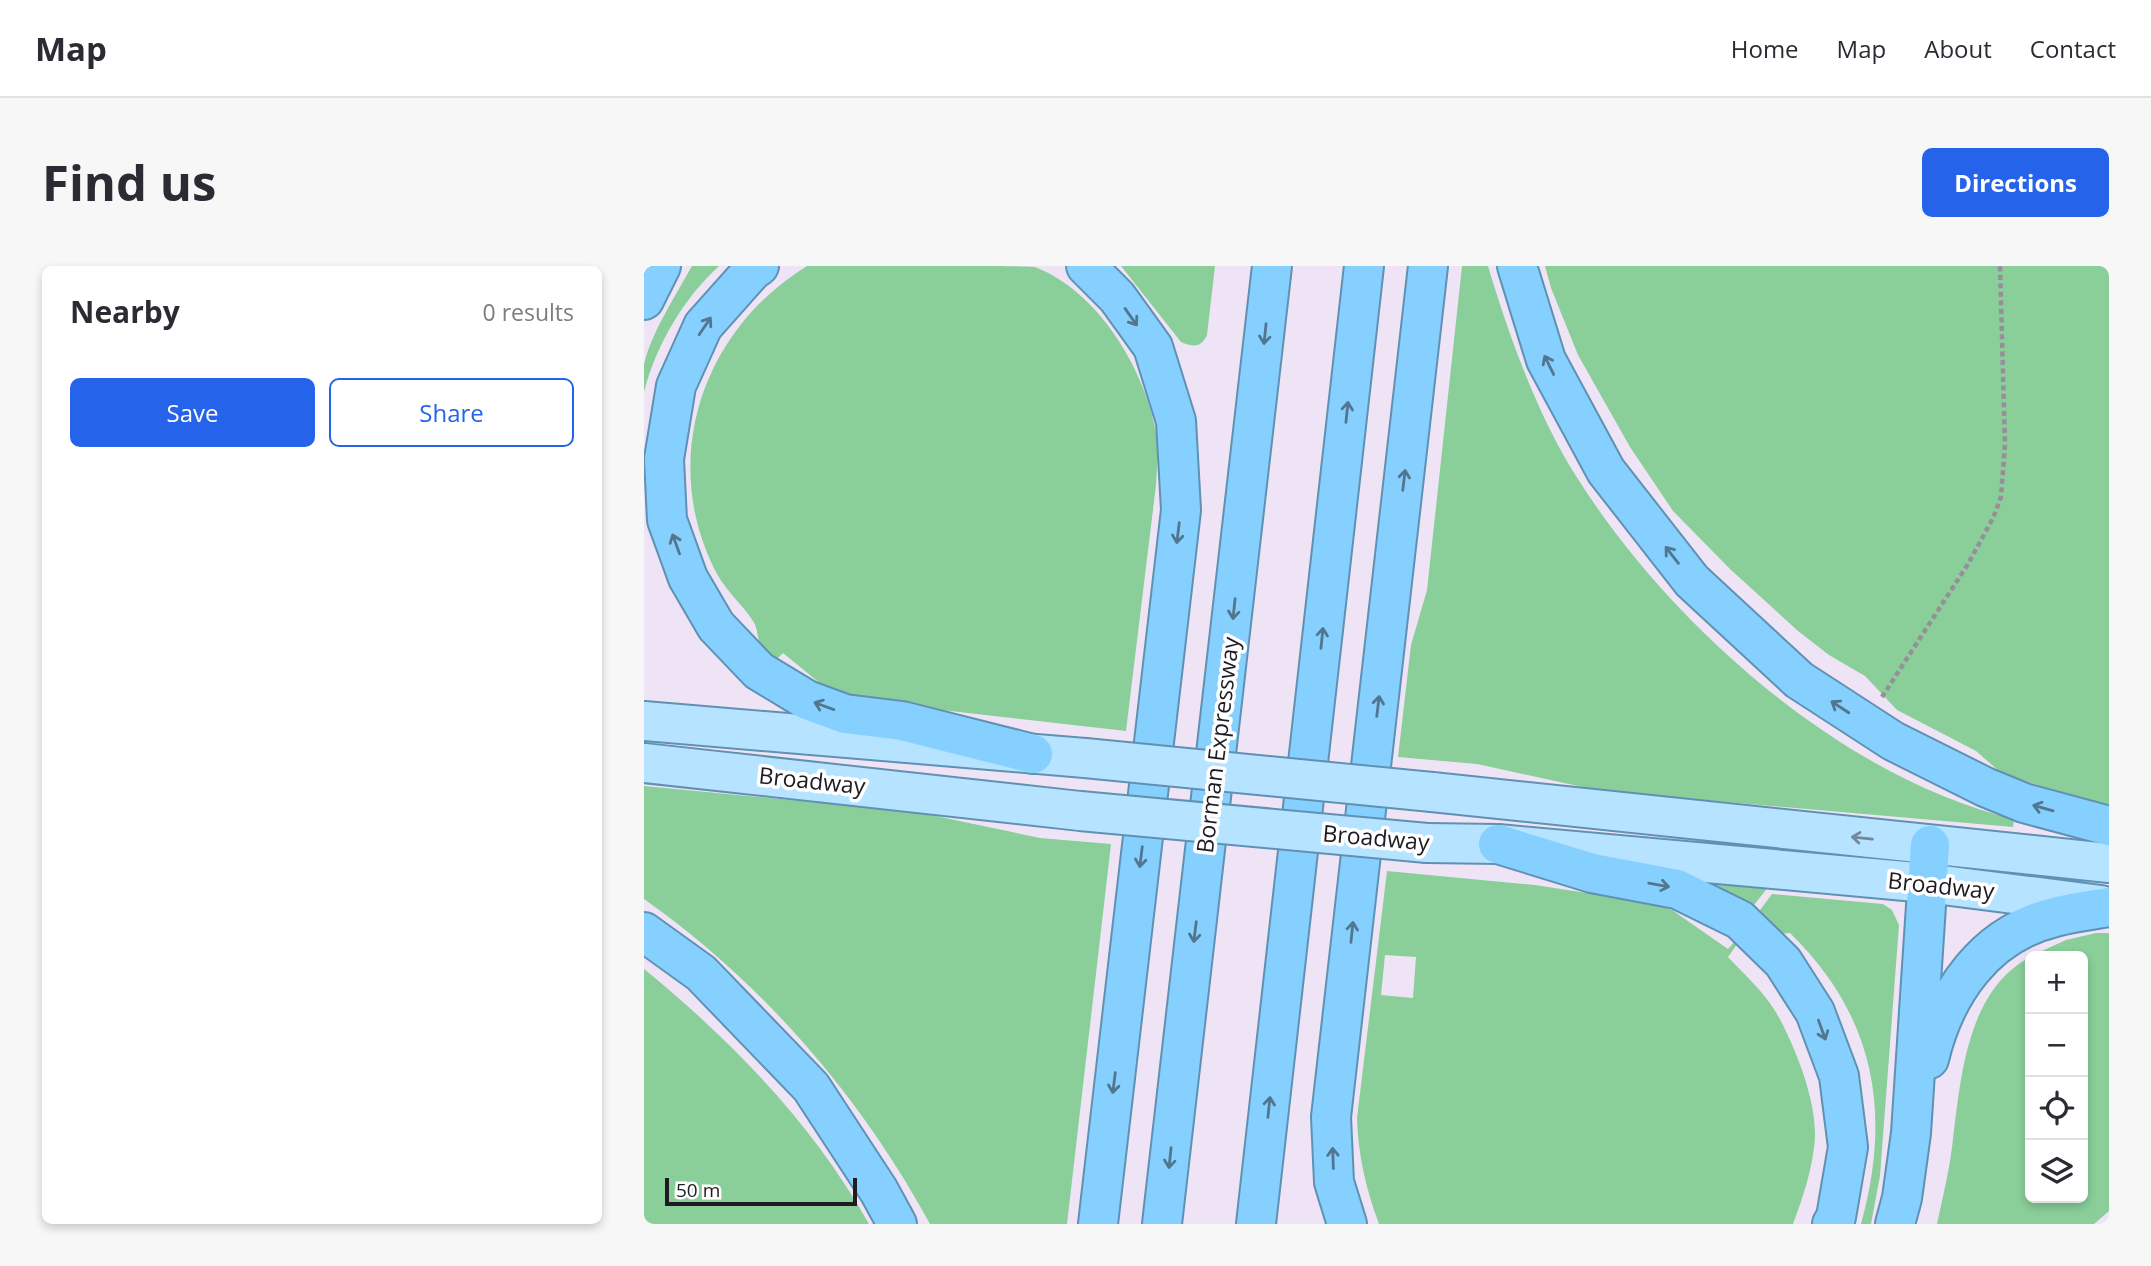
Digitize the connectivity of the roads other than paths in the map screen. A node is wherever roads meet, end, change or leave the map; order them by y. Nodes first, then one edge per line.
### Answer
1 (661, 266) edge
2 (759, 266) edge
3 (1086, 266) edge
4 (1272, 266) edge
5 (1364, 266) edge
6 (1428, 266) edge
7 (1517, 266) edge
8 (644, 300) edge
9 (644, 721) edge
10 (1033, 754) junction
11 (644, 763) edge
12 (2109, 826) edge
13 (1498, 844) junction
14 (1930, 845) junction
15 (2109, 863) edge
16 (1927, 883) junction
17 (2109, 907) edge
18 (644, 932) edge
19 (1911, 1133) junction
20 (897, 1224) edge
21 (1098, 1224) edge
22 (1162, 1224) edge
23 (1256, 1224) edge
24 (1347, 1224) edge
25 (1832, 1224) edge
26 (1895, 1224) edge

1 - 8 highway
10 -> 2 highway
3 -> 21 highway
4 -> 22 highway, Borman Expressway
23 -> 5 highway
24 -> 6 highway
12 -> 7 highway
9 - 10 main road, Broadway
14 -> 10 main road, Broadway, bridge
11 - 13 main road, Broadway, bridge
13 - 16 main road, Broadway
13 -> 25 highway
14 - 15 main road, Broadway
14 - 16 highway
16 - 17 main road, Broadway
16 - 19 highway
17 - 19 highway
18 - 20 highway
19 - 26 highway

